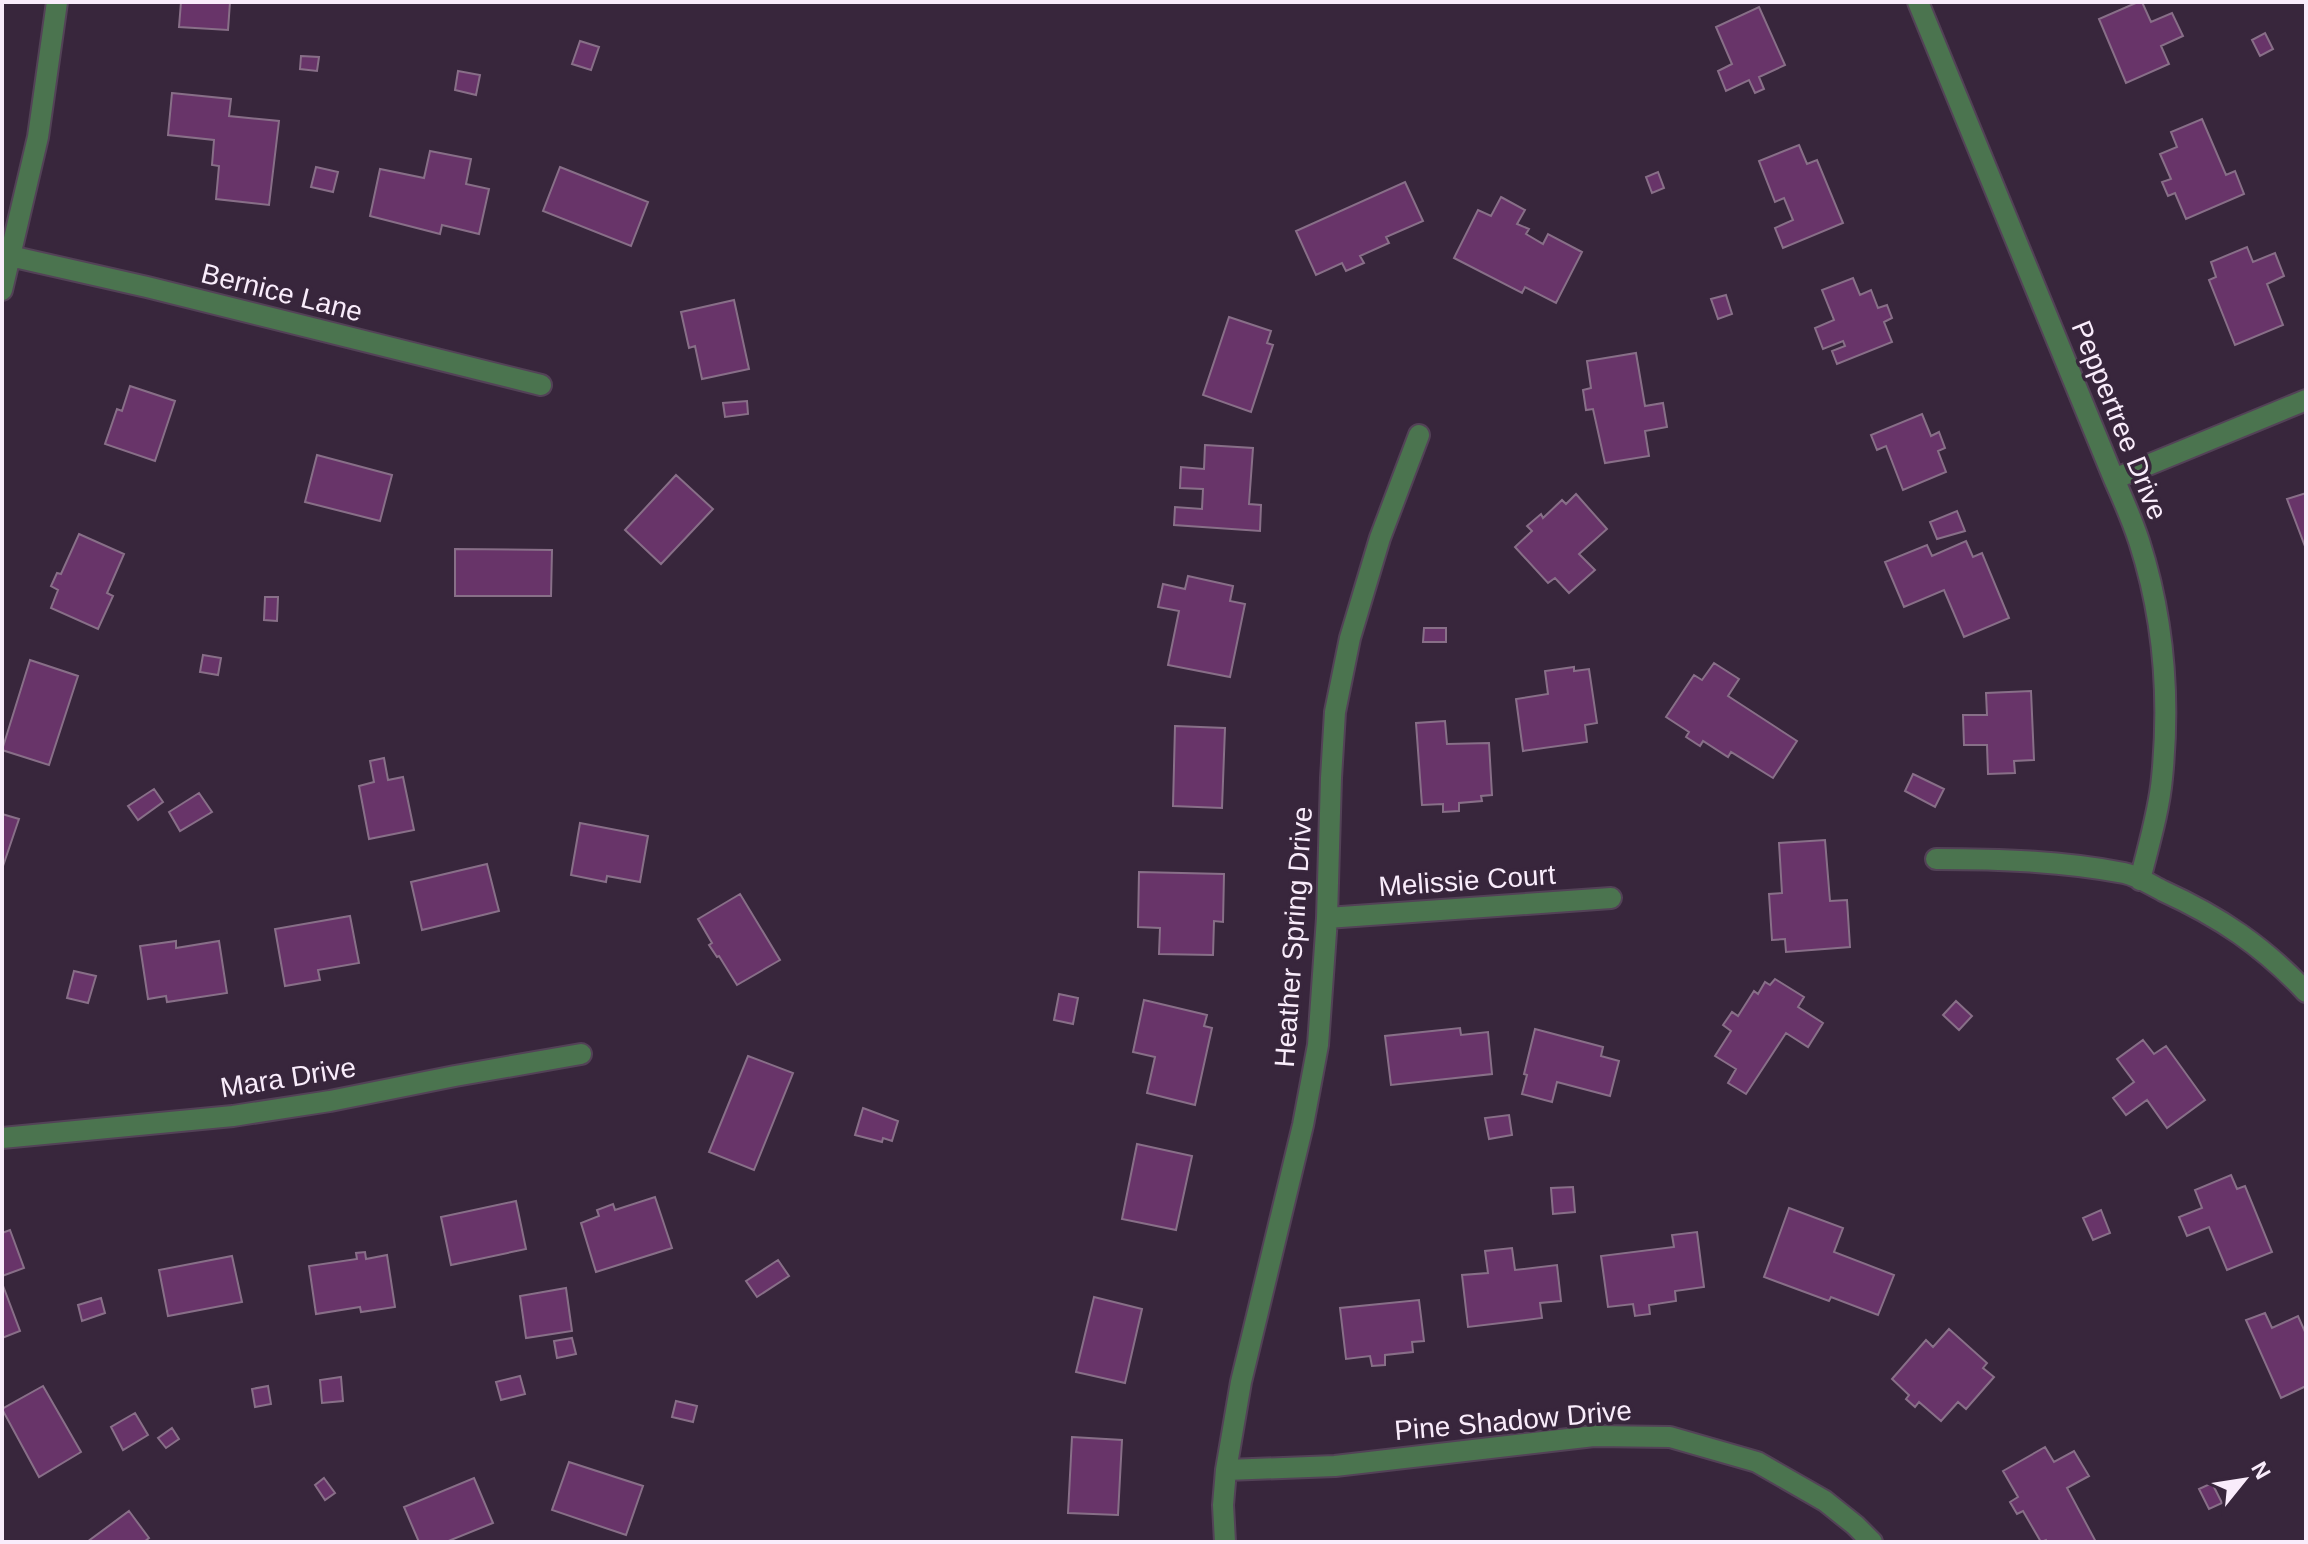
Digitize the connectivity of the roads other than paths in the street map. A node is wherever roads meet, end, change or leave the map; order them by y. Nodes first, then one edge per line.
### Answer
1 (57, 2) edge
2 (1918, 2) edge
3 (10, 256) junction
4 (2, 290) edge
5 (541, 385) dead end
6 (2306, 400) edge
7 (1419, 435) dead end
8 (2114, 479) junction
9 (1936, 859) dead end
10 (2140, 880) junction
11 (1611, 898) dead end
12 (1327, 918) junction
13 (2306, 992) edge
14 (581, 1054) dead end
15 (2, 1138) edge
16 (1226, 1470) junction
17 (1225, 1542) edge
18 (1872, 1542) edge

1 - 3 street
2 - 8 street, Peppertree Drive
3 - 4 street
3 - 5 street, Bernice Lane
6 - 8 street
7 - 12 street, Heather Spring Drive
8 - 10 street, Peppertree Drive
9 - 10 street
10 - 13 street
11 - 12 street, Melissie Court
12 - 16 street, Heather Spring Drive
14 - 15 street, Mara Drive
16 - 17 street, Heather Spring Drive
16 - 18 street, Pine Shadow Drive

